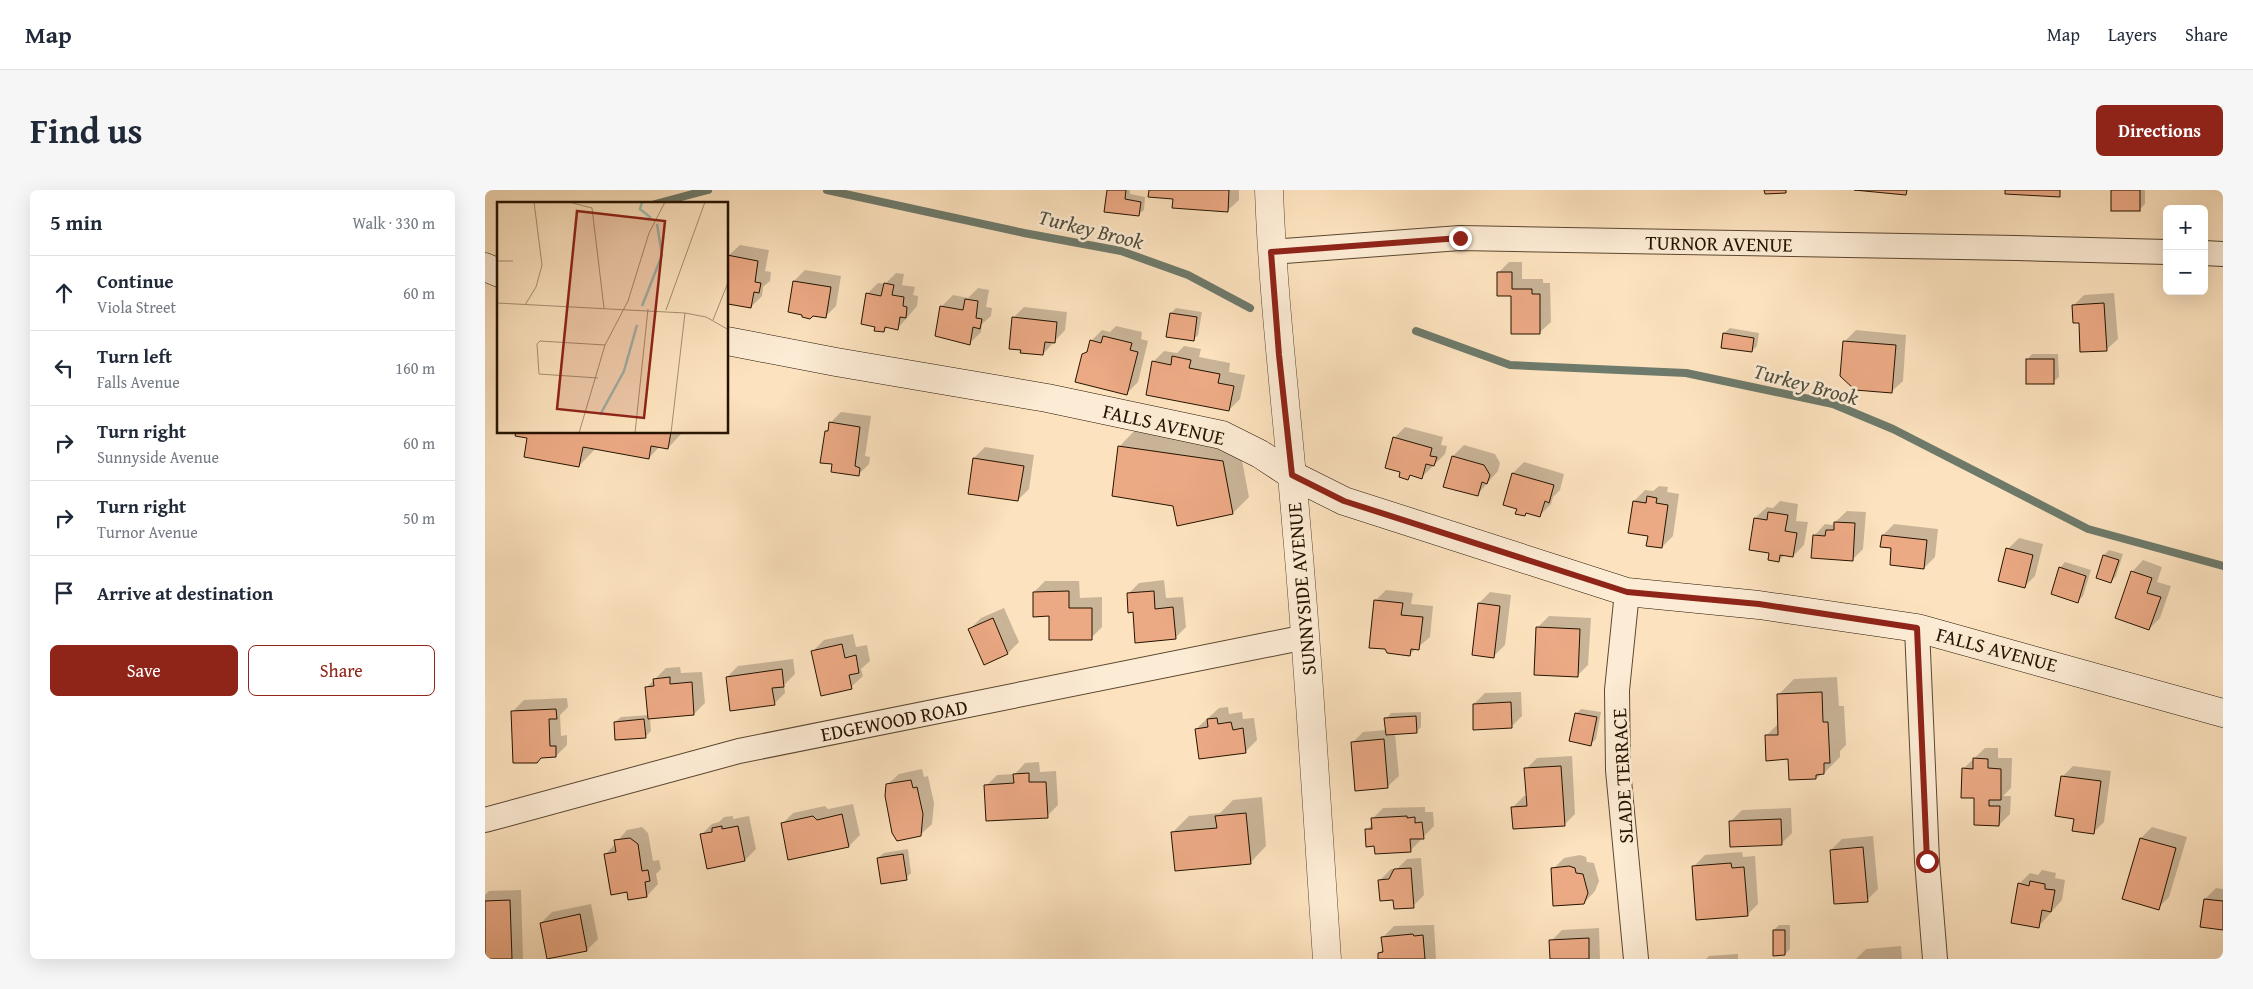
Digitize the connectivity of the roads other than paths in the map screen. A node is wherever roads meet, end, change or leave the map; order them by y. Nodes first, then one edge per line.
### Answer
1 (1269, 190) edge
2 (1271, 252) junction
3 (2163, 252) edge
4 (2208, 254) edge
5 (2223, 254) edge
6 (485, 267) edge
7 (497, 272) edge
8 (729, 341) edge
9 (1292, 475) junction
10 (1627, 592) junction
11 (1917, 628) junction
12 (1306, 637) junction
13 (2223, 713) edge
14 (485, 820) edge
15 (1327, 959) edge
16 (1636, 959) edge
17 (1935, 959) edge

1 - 2 main road, SUNNYSIDE AVENUE
2 - 3 street, TURNOR AVENUE
2 - 9 main road, SUNNYSIDE AVENUE
4 - 5 street
6 - 7 main road
8 - 9 main road, FALLS AVENUE
9 - 10 main road, FALLS AVENUE
9 - 12 main road, SUNNYSIDE AVENUE
10 - 11 main road, FALLS AVENUE
10 - 16 street, SLADE TERRACE
11 - 13 main road, FALLS AVENUE
11 - 17 street
12 - 14 street, EDGEWOOD ROAD
12 - 15 main road, SUNNYSIDE AVENUE

